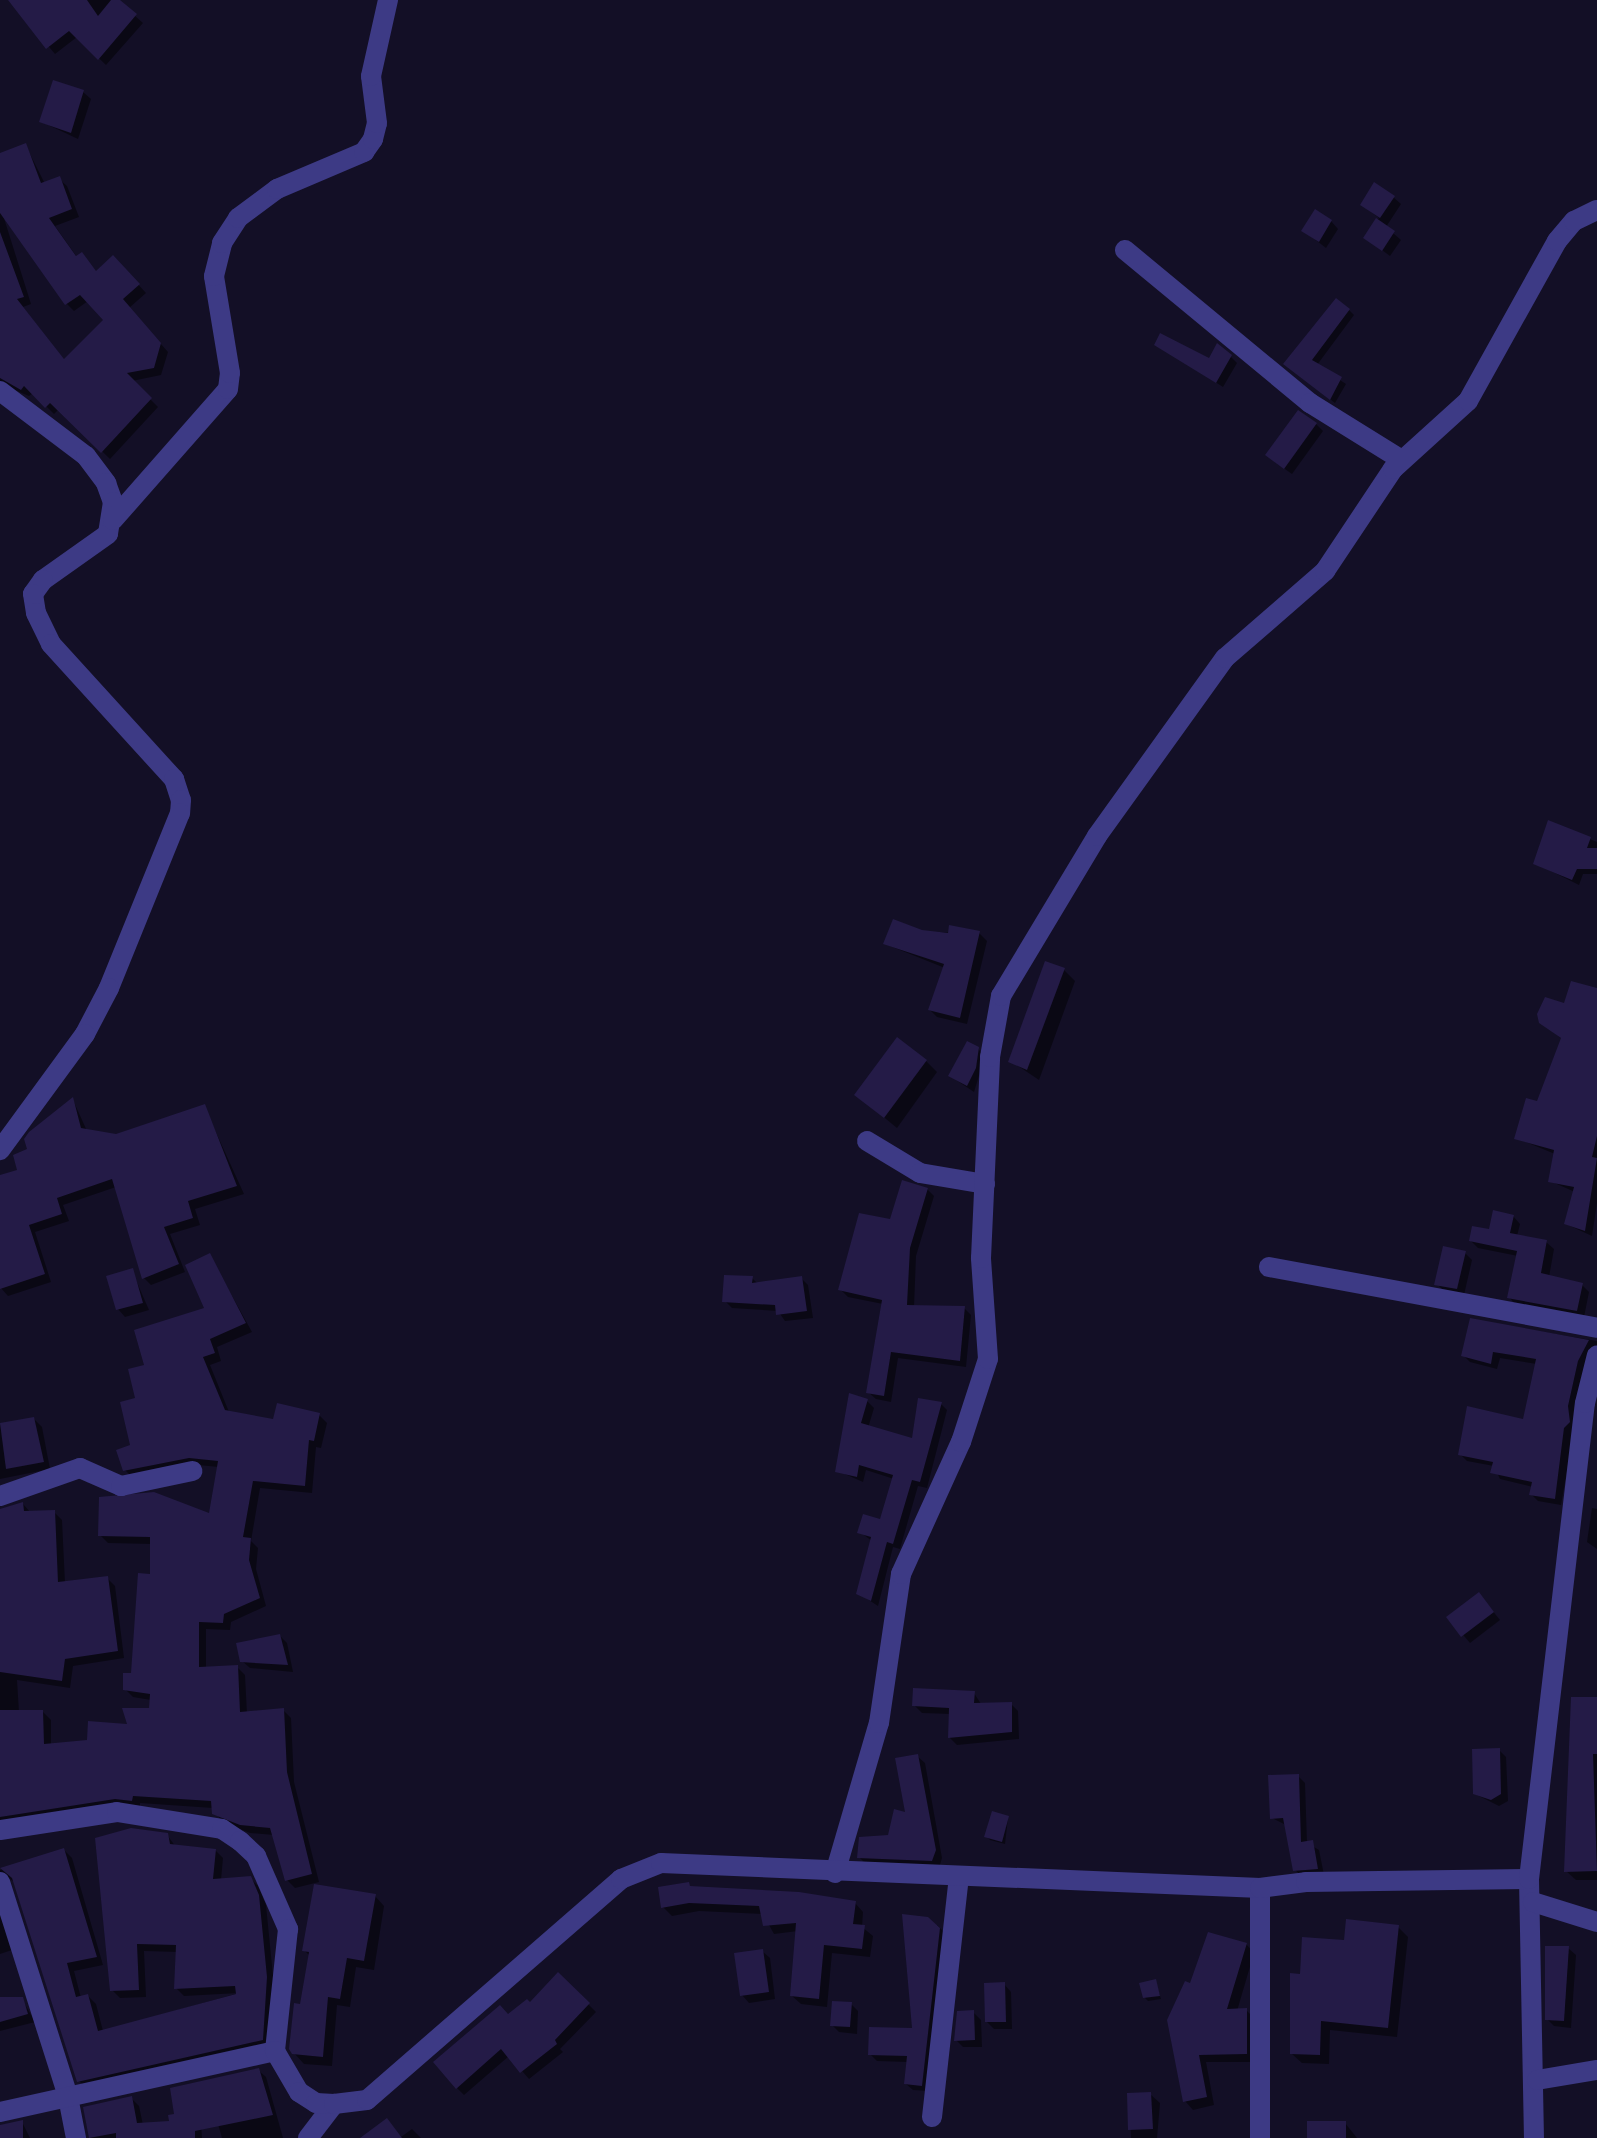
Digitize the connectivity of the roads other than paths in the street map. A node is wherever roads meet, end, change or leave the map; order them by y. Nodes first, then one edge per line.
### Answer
1 (388, 0) edge
2 (1597, 210) edge
3 (1125, 250) dead end
4 (0, 391) edge
5 (1402, 460) junction
6 (113, 520) junction
7 (867, 1141) dead end
8 (0, 1150) edge
9 (985, 1184) junction
10 (1269, 1267) dead end
11 (1597, 1328) edge
12 (1596, 1363) edge
13 (1591, 1404) edge
14 (192, 1471) dead end
15 (0, 1496) edge
16 (0, 1830) edge
17 (835, 1873) junction
18 (959, 1878) junction
19 (1529, 1879) junction
20 (0, 1882) edge
21 (1260, 1888) junction
22 (1533, 1902) junction
23 (1597, 1922) edge
24 (275, 2051) junction
25 (1597, 2070) edge
26 (1537, 2080) junction
27 (68, 2097) junction
28 (334, 2104) junction
29 (0, 2112) edge
30 (932, 2117) dead end
31 (76, 2138) edge
32 (308, 2138) edge
33 (1260, 2138) edge
34 (1534, 2138) edge

1 - 6 street
2 - 5 street
3 - 5 street
4 - 6 street
5 - 9 street
6 - 8 street
7 - 9 street
9 - 17 street
10 - 11 street
12 - 13 street
13 - 19 street
14 - 15 street
16 - 24 street
17 - 18 street
17 - 28 street
18 - 21 street
18 - 30 street
19 - 21 street
19 - 22 street
20 - 27 street
21 - 33 street
22 - 23 street
22 - 26 street
24 - 27 street
24 - 28 street
25 - 26 street
26 - 34 street
27 - 29 street
27 - 31 street
28 - 32 street

